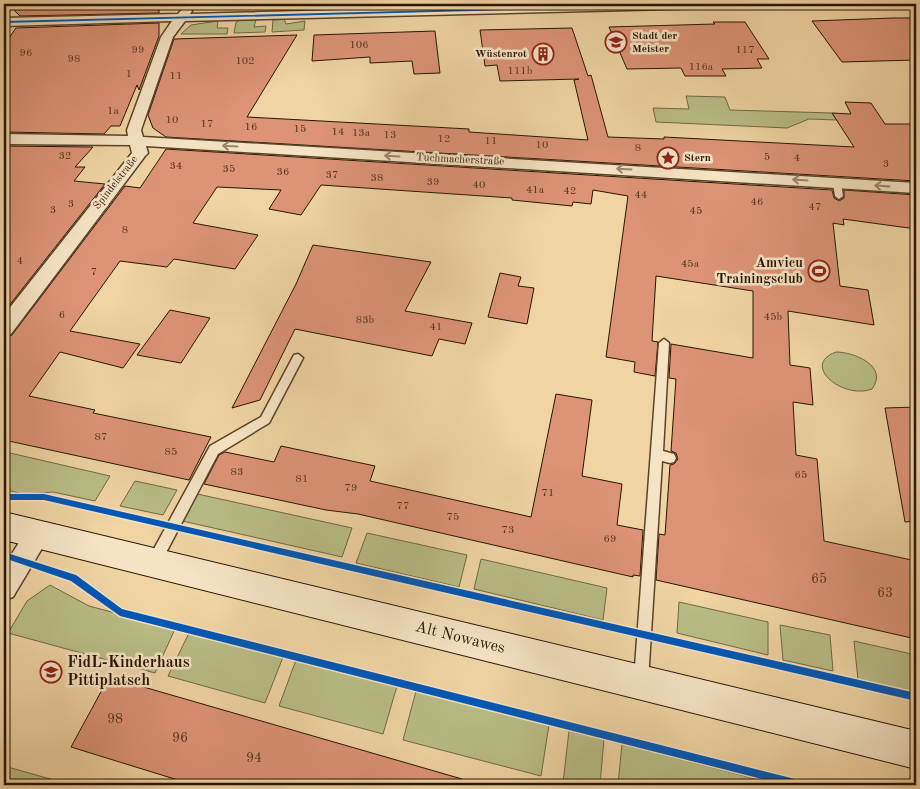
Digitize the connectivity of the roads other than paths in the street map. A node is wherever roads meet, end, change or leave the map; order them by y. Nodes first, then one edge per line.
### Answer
1 (192, 4) edge
2 (688, 4) edge
3 (710, 4) edge
4 (181, 19) junction
5 (4, 22) edge
6 (4, 139) edge
7 (137, 141) junction
8 (916, 188) edge
9 (4, 328) edge
10 (664, 343) dead end
11 (298, 358) dead end
12 (656, 454) junction
13 (670, 458) dead end
14 (4, 526) edge
15 (38, 535) junction
16 (153, 563) junction
17 (4, 588) edge
18 (641, 682) junction
19 (916, 750) edge

1 - 4 street, Spindelstraße
2 - 3 street
2 - 4 street
4 - 5 street
4 - 7 street, Spindelstraße
6 - 7 street, Tuchmacherstraße
8 -> 7 street, Tuchmacherstraße
7 - 9 street, Spindelstraße
10 - 12 lane
11 - 16 lane
12 - 13 lane
12 - 18 lane
14 - 15 street, Alt Nowawes
15 - 16 street, Alt Nowawes
15 - 17 street
16 - 18 street, Alt Nowawes
18 - 19 street, Alt Nowawes

